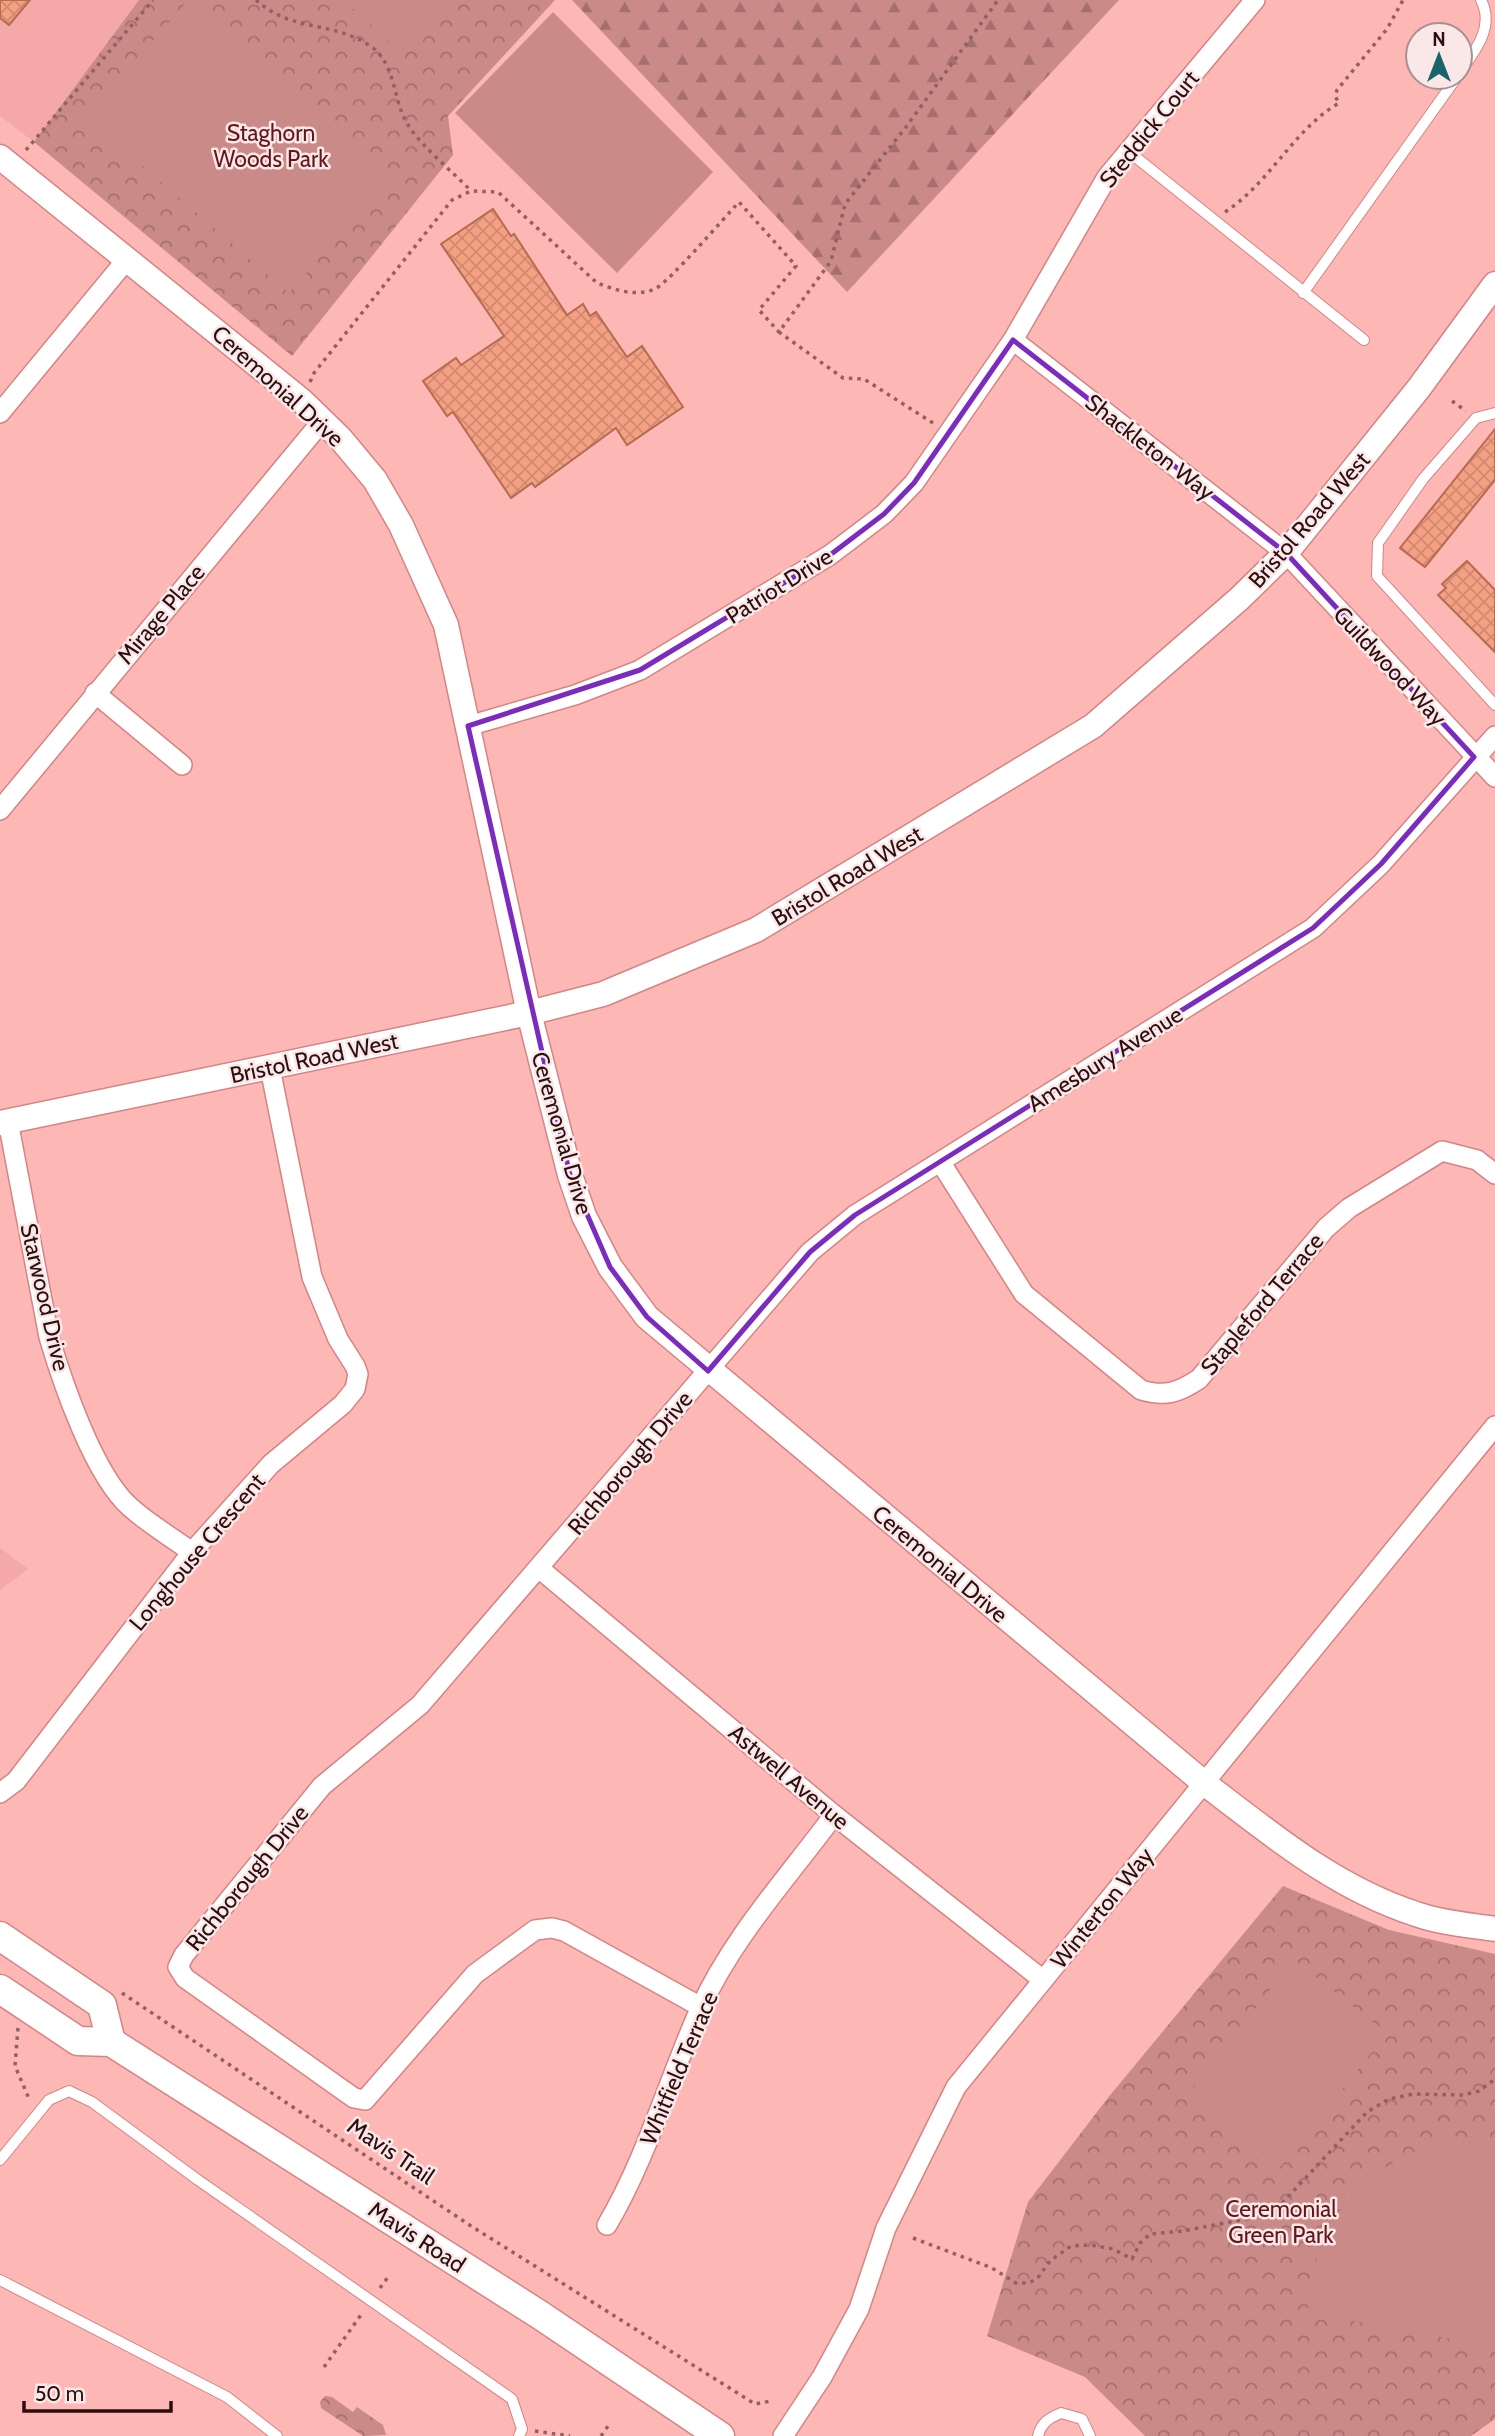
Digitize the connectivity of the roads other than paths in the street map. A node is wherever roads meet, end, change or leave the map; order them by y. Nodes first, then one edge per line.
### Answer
1 (1255, 0) edge
2 (1481, 0) edge
3 (1474, 50) edge
4 (1447, 91) edge
5 (1128, 151) junction
6 (7, 163) edge
7 (128, 258) junction
8 (1495, 284) edge
9 (1304, 293) junction
10 (1013, 340) junction
11 (1364, 340) dead end
12 (1495, 412) edge
13 (0, 413) edge
14 (323, 420) junction
15 (1286, 553) junction
16 (95, 693) junction
17 (1495, 705) edge
18 (468, 726) junction
19 (1495, 736) edge
20 (1474, 757) junction
21 (182, 765) dead end
22 (1495, 777) edge
23 (0, 810) edge
24 (529, 1013) junction
25 (270, 1069) junction
26 (4, 1122) edge
27 (941, 1163) junction
28 (1495, 1174) edge
29 (708, 1371) junction
30 (1495, 1426) edge
31 (191, 1552) junction
32 (540, 1569) junction
33 (1204, 1783) junction
34 (0, 1793) edge
35 (834, 1815) junction
36 (1495, 1929) edge
37 (0, 1936) edge
38 (1043, 1980) junction
39 (0, 1989) edge
40 (701, 2007) junction
41 (111, 2042) junction
42 (0, 2160) edge
43 (607, 2225) dead end
44 (0, 2280) edge
45 (521, 2432) edge
46 (277, 2436) edge
47 (720, 2436) edge
48 (783, 2436) edge
49 (1038, 2436) edge
50 (1090, 2436) edge

1 - 5 street, Steddick Court
2 - 3 lane
4 - 9 lane
5 - 9 lane
5 - 10 street, Steddick Court
6 - 7 street, Ceremonial Drive
7 - 13 street
7 - 14 street, Ceremonial Drive
8 - 15 street, Bristol Road West
9 - 11 lane
10 - 15 street, Shackleton Way
10 - 18 street, Patriot Drive
12 - 17 lane
14 - 16 street, Mirage Place
14 - 18 street, Ceremonial Drive
15 - 20 street, Guildwood Way
15 - 24 street, Bristol Road West
16 - 21 street
16 - 23 street, Mirage Place
18 - 24 street, Ceremonial Drive
19 - 20 street, Amesbury Avenue
20 - 22 street, Guildwood Way
20 - 27 street, Amesbury Avenue
24 - 25 street, Bristol Road West
24 - 29 street, Ceremonial Drive
25 - 26 street, Bristol Road West
25 - 31 street, Longhouse Crescent
26 - 31 street, Starwood Drive
27 - 28 street, Stapleford Terrace
27 - 29 street, Amesbury Avenue
29 - 32 street, Richborough Drive
29 - 33 street, Ceremonial Drive
30 - 33 street, Winterton Way
31 - 34 street, Longhouse Crescent
32 - 35 street, Astwell Avenue
32 - 40 street, Richborough Drive
33 - 36 street, Ceremonial Drive
33 - 38 street, Winterton Way
35 - 38 street, Astwell Avenue
35 - 40 street, Whitfield Terrace
37 - 41 main road
38 - 48 street, Winterton Way
39 - 41 main road, Mavis Road
40 - 43 street, Whitfield Terrace
41 - 47 main road, Mavis Road
42 - 45 lane
44 - 46 lane
49 - 50 lane

